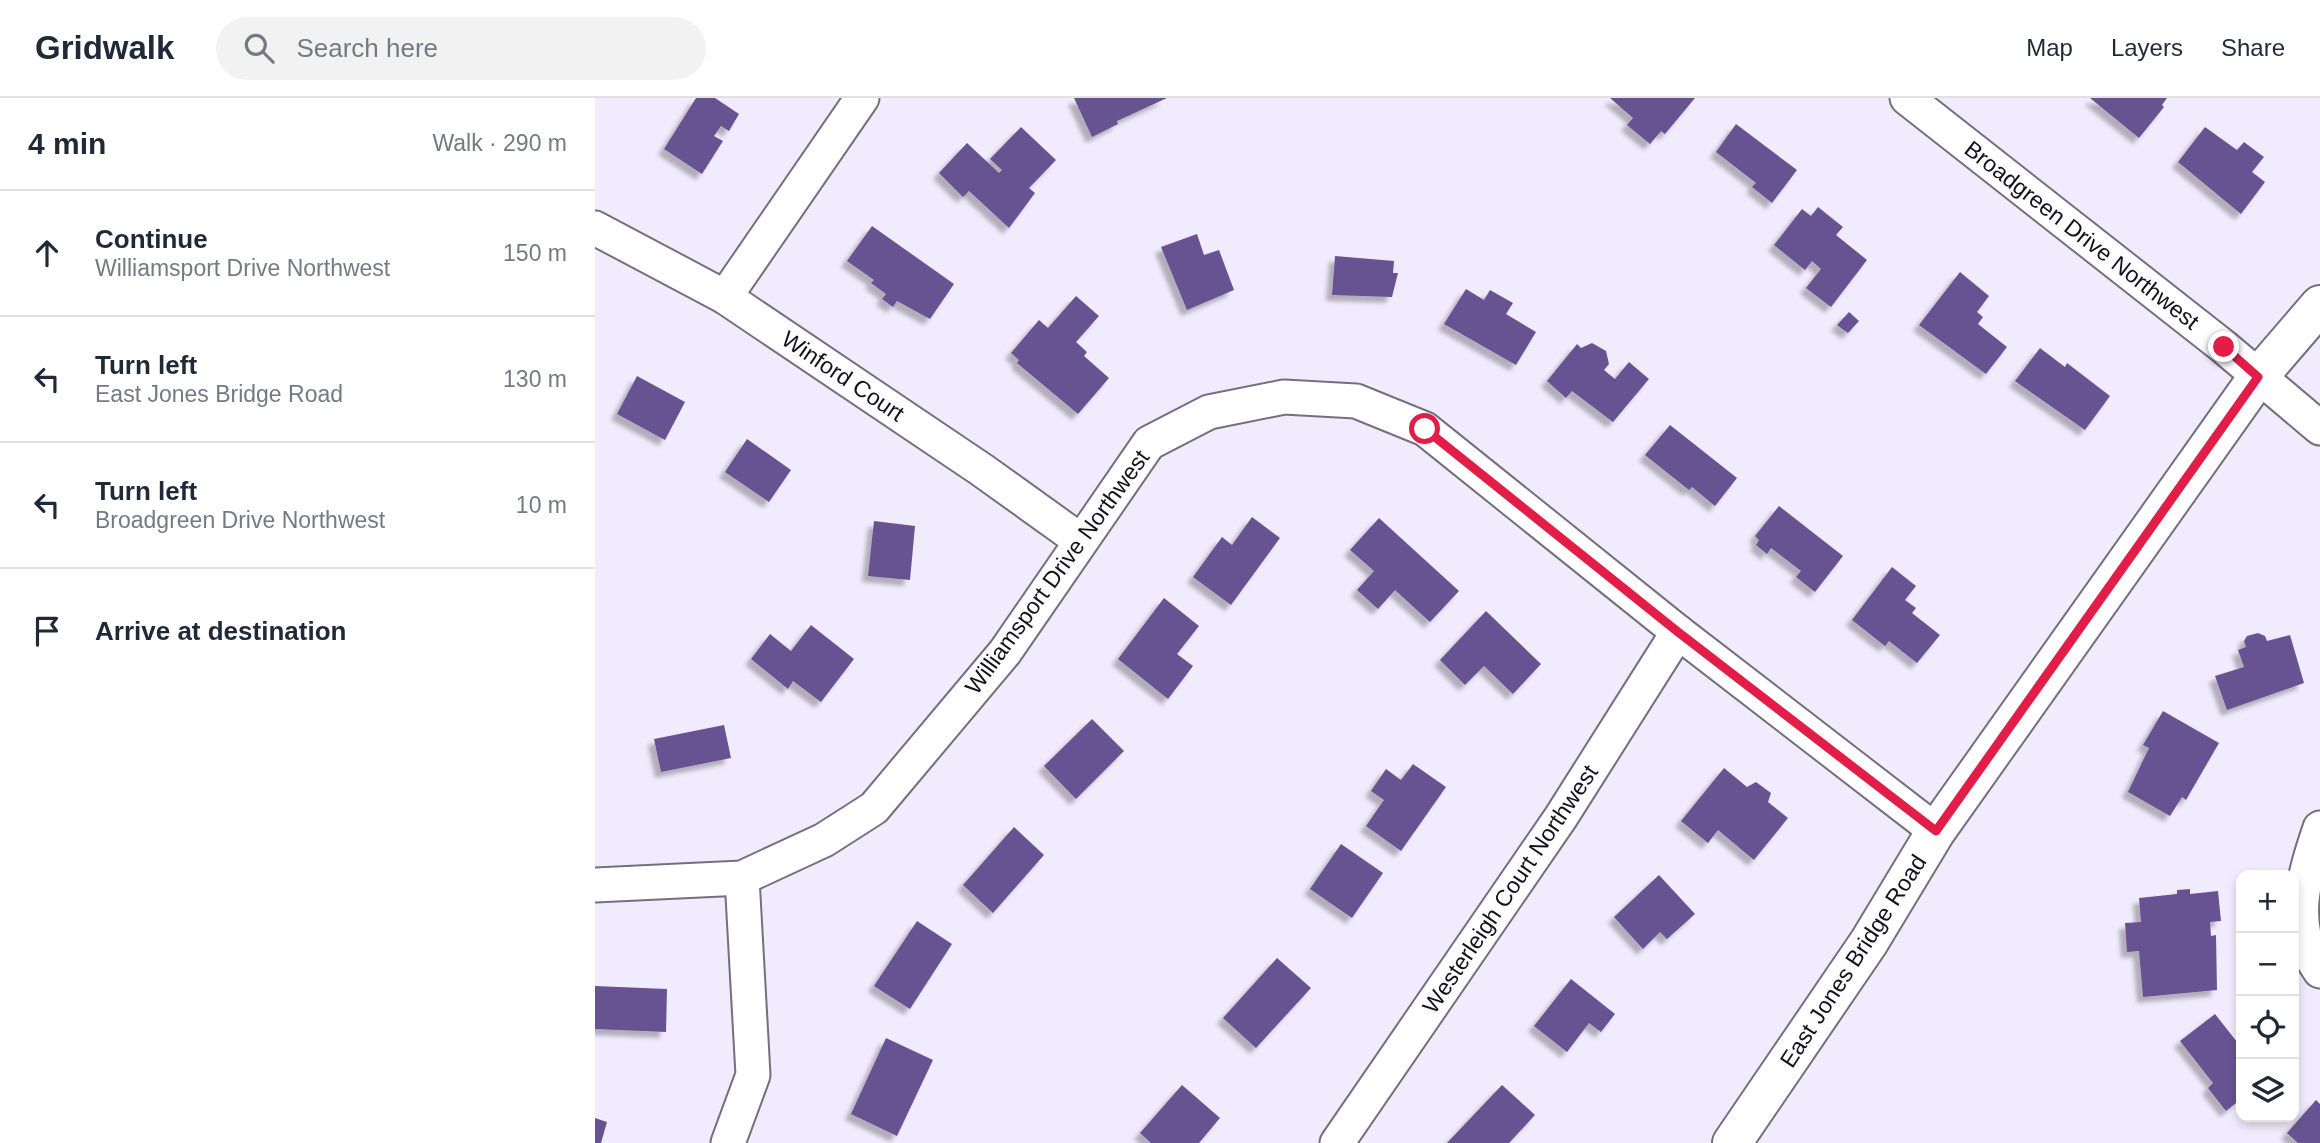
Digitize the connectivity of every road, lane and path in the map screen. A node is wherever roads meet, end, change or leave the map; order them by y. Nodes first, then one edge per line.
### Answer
1 (862, 98) edge
2 (1907, 98) edge
3 (595, 228) edge
4 (725, 297) junction
5 (2320, 304) edge
6 (2258, 377) junction
7 (2320, 428) edge
8 (1081, 541) junction
9 (1678, 632) junction
10 (2320, 828) edge
11 (1936, 831) junction
12 (742, 878) junction
13 (595, 884) edge
14 (2320, 971) edge
15 (728, 1143) edge
16 (1337, 1143) edge
17 (1732, 1143) edge

1 - 4 street
2 - 6 street, Broadgreen Drive Northwest
3 - 4 street, Winford Court
4 - 8 street, Winford Court
5 - 6 street, East Jones Bridge Road
6 - 7 street, Broadgreen Drive Northwest
6 - 11 street, East Jones Bridge Road
8 - 9 street, Williamsport Drive Northwest
8 - 12 street, Williamsport Drive Northwest
9 - 11 street, Williamsport Drive Northwest
9 - 16 street, Westerleigh Court Northwest
10 - 14 street
11 - 17 street, East Jones Bridge Road
12 - 13 street, Williamsport Drive Northwest
12 - 15 street

